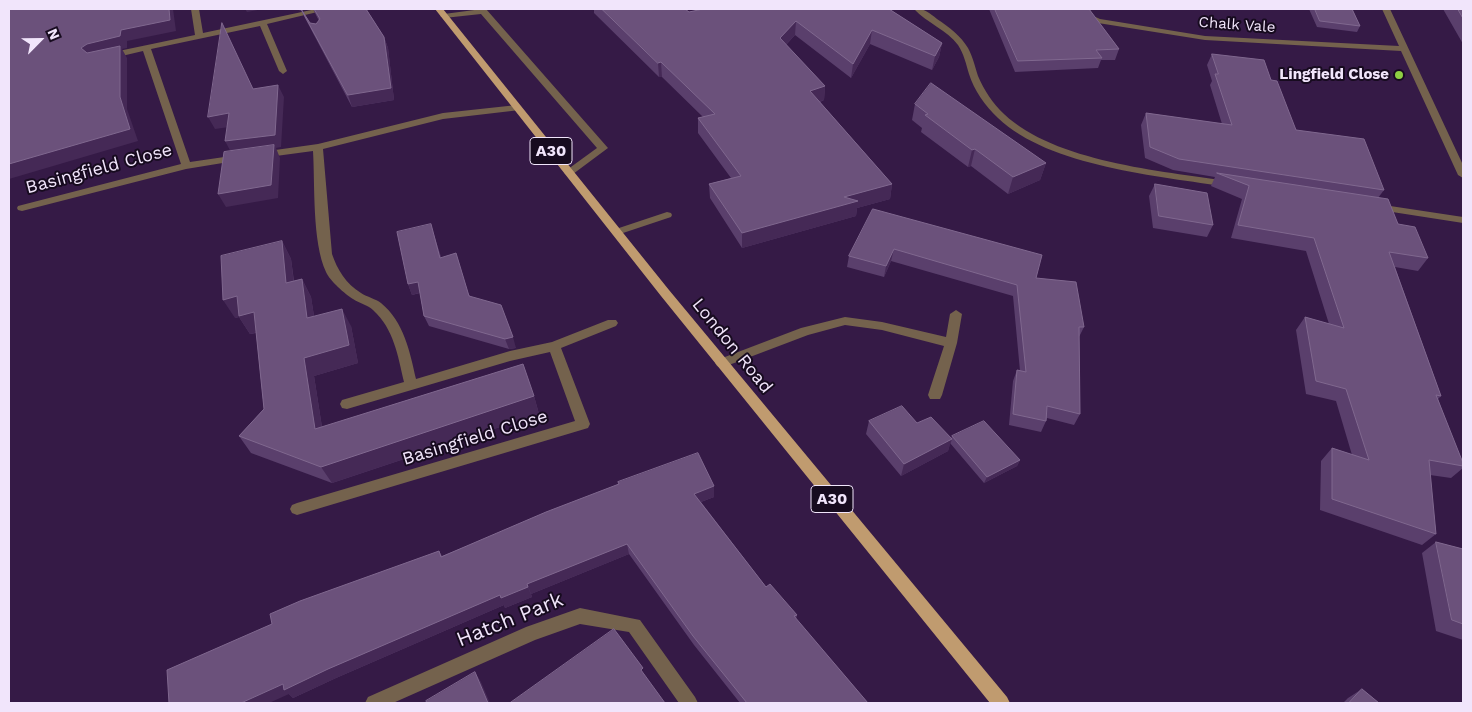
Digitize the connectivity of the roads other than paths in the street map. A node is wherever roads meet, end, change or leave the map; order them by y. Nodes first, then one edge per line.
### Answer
1 (195, 9) edge
2 (326, 9) edge
3 (918, 9) edge
4 (1072, 9) edge
5 (1386, 9) edge
6 (442, 12) edge
7 (262, 23) junction
8 (200, 36) junction
9 (146, 48) junction
10 (1404, 48) junction
11 (103, 58) edge
12 (283, 71) dead end
13 (517, 108) junction
14 (318, 147) junction
15 (186, 166) junction
16 (569, 172) junction
17 (1463, 175) edge
18 (1240, 186) edge
19 (1366, 205) edge
20 (22, 208) dead end
21 (667, 215) dead end
22 (1463, 220) edge
23 (617, 232) junction
24 (956, 314) dead end
25 (612, 323) dead end
26 (951, 343) junction
27 (554, 346) junction
28 (721, 363) junction
29 (411, 386) junction
30 (935, 395) dead end
31 (347, 404) dead end
32 (297, 509) dead end
33 (374, 703) edge
34 (689, 703) edge
35 (1000, 703) edge

1 - 8 street
2 - 7 street
3 - 18 street
4 - 10 street, Chalk Vale
5 - 10 street
6 - 13 main road, London Road / A30
6 - 16 street
7 - 8 street
7 - 12 street
8 - 9 street
9 - 11 street
9 - 15 street, Basingfield Close
10 - 17 street
13 - 14 street, Basingfield Close
13 - 16 main road, London Road / A30
14 - 15 street, Basingfield Close
14 - 29 street
15 - 20 street, Basingfield Close
16 - 23 main road, London Road / A30
19 - 22 street
21 - 23 street
23 - 28 main road, London Road / A30
24 - 26 street
25 - 27 street
26 - 28 street
26 - 30 street
27 - 29 street
27 - 32 street, Basingfield Close
28 - 35 main road, London Road / A30
29 - 31 street
33 - 34 street, Hatch Park

